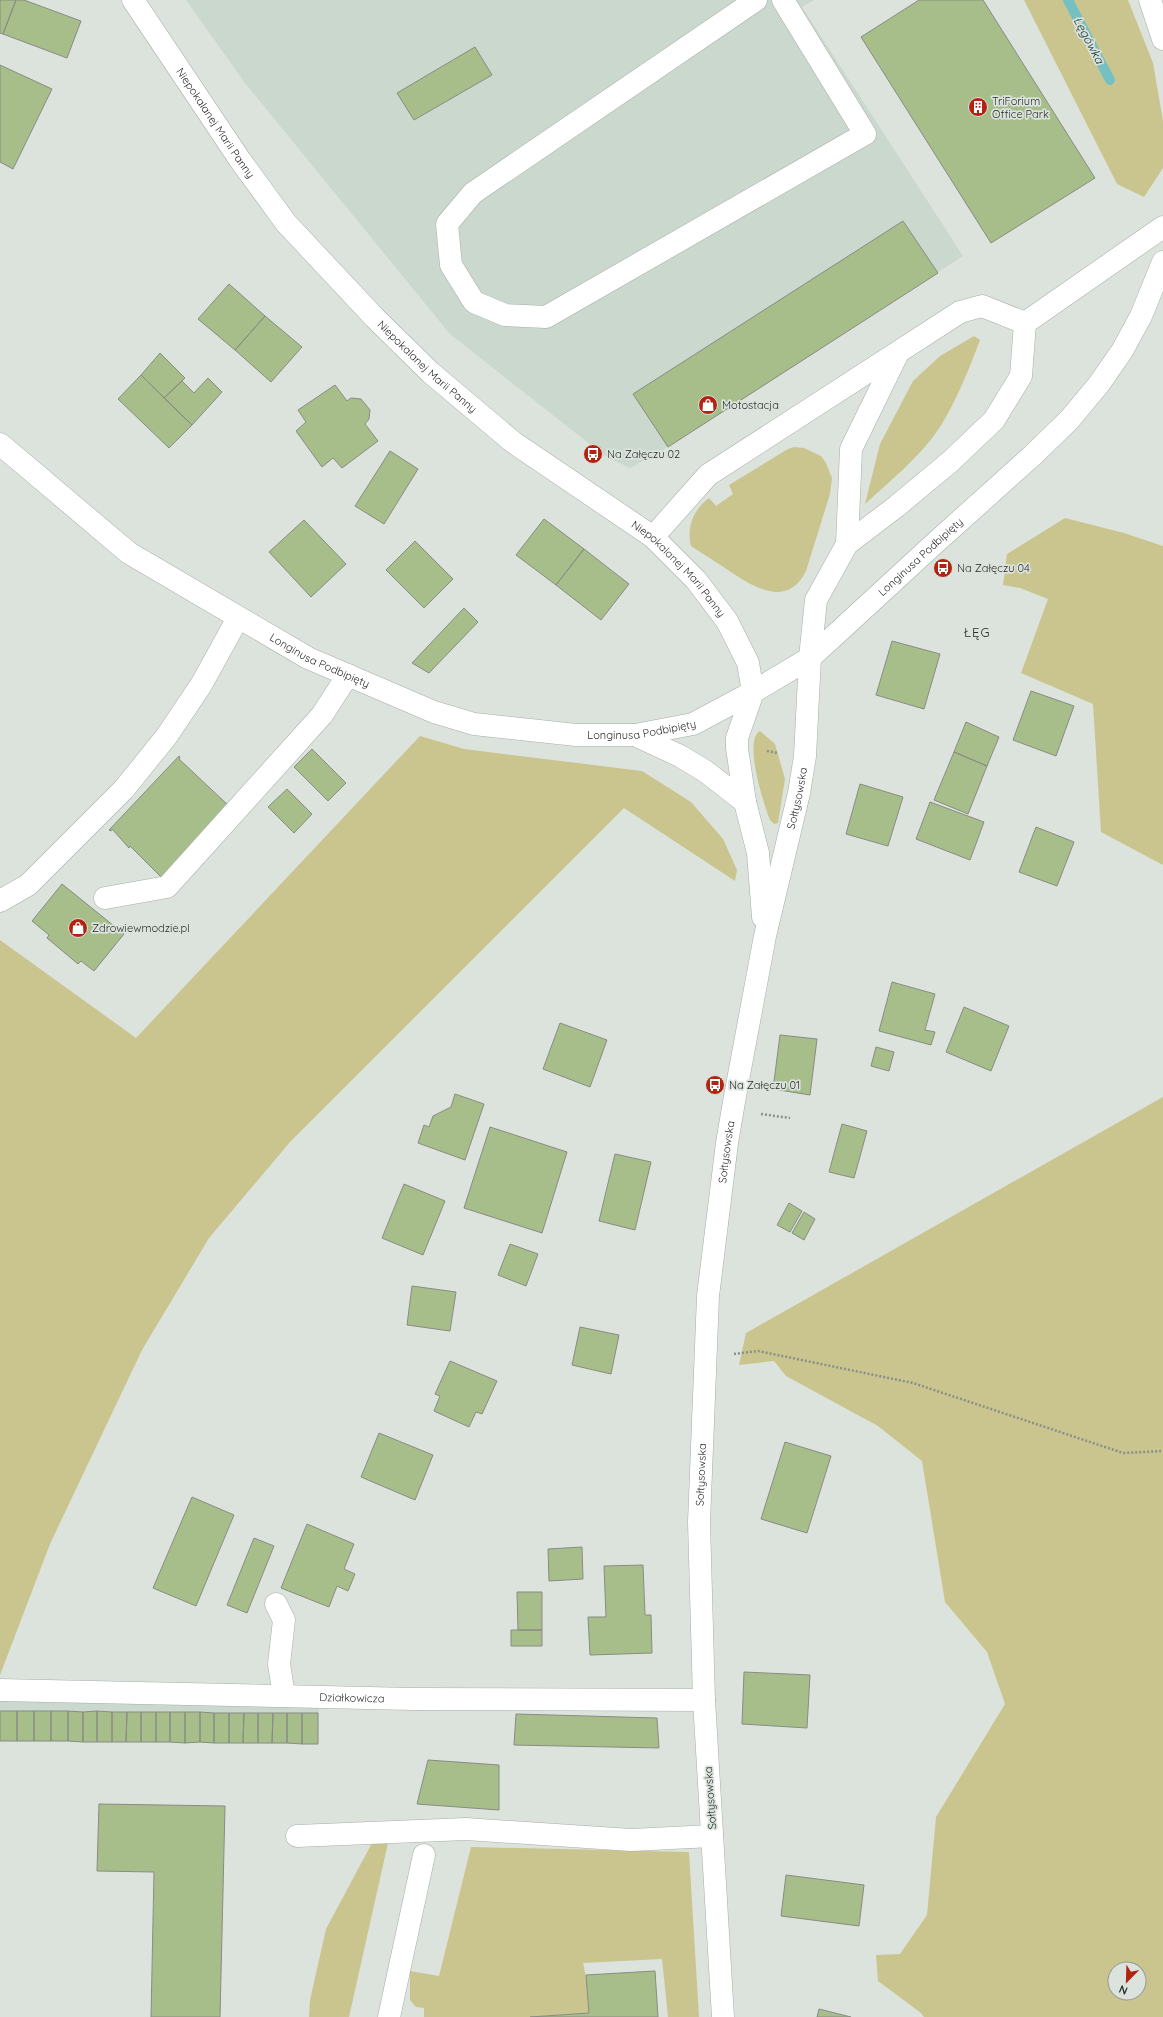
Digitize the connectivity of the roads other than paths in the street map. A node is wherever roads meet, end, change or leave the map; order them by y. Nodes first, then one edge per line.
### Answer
1 (133, 0) edge
2 (756, 0) edge
3 (783, 0) edge
4 (1150, 0) edge
5 (1163, 39) edge
6 (1163, 227) edge
7 (1163, 262) edge
8 (1025, 323) junction
9 (898, 353) junction
10 (0, 444) edge
11 (653, 537) junction
12 (847, 544) junction
13 (238, 618) junction
14 (810, 658) junction
15 (348, 675) junction
16 (753, 692) junction
17 (635, 735) junction
18 (745, 802) junction
19 (105, 898) dead end
20 (0, 901) edge
21 (765, 936) junction
22 (276, 1604) dead end
23 (0, 1690) edge
24 (284, 1696) junction
25 (704, 1700) junction
26 (297, 1836) dead end
27 (712, 1836) junction
28 (424, 1855) dead end
29 (389, 2017) edge
30 (723, 2017) edge

1 - 11 street, Niepokalanej Marii Panny
2 - 3 street
4 - 5 street
6 - 8 street
7 - 14 street, Longinusa Podbipięty
8 - 9 street
8 - 12 street
9 - 11 street
9 - 12 street
10 - 13 street, Longinusa Podbipięty
11 - 16 street, Niepokalanej Marii Panny
12 - 14 street, Sołtysowska
13 - 15 street, Longinusa Podbipięty
13 - 20 street
14 - 16 street, Longinusa Podbipięty
14 - 21 street, Sołtysowska
15 - 17 street, Longinusa Podbipięty
15 - 19 street
16 - 17 street, Longinusa Podbipięty
16 - 18 street, Sołtysowska
17 - 18 street
18 - 21 street, Sołtysowska
21 - 25 street, Sołtysowska
22 - 24 street
23 - 24 street, Działkowicza
24 - 25 street, Działkowicza
25 - 27 street, Sołtysowska
26 - 27 street
27 - 30 street, Sołtysowska
28 - 29 street

